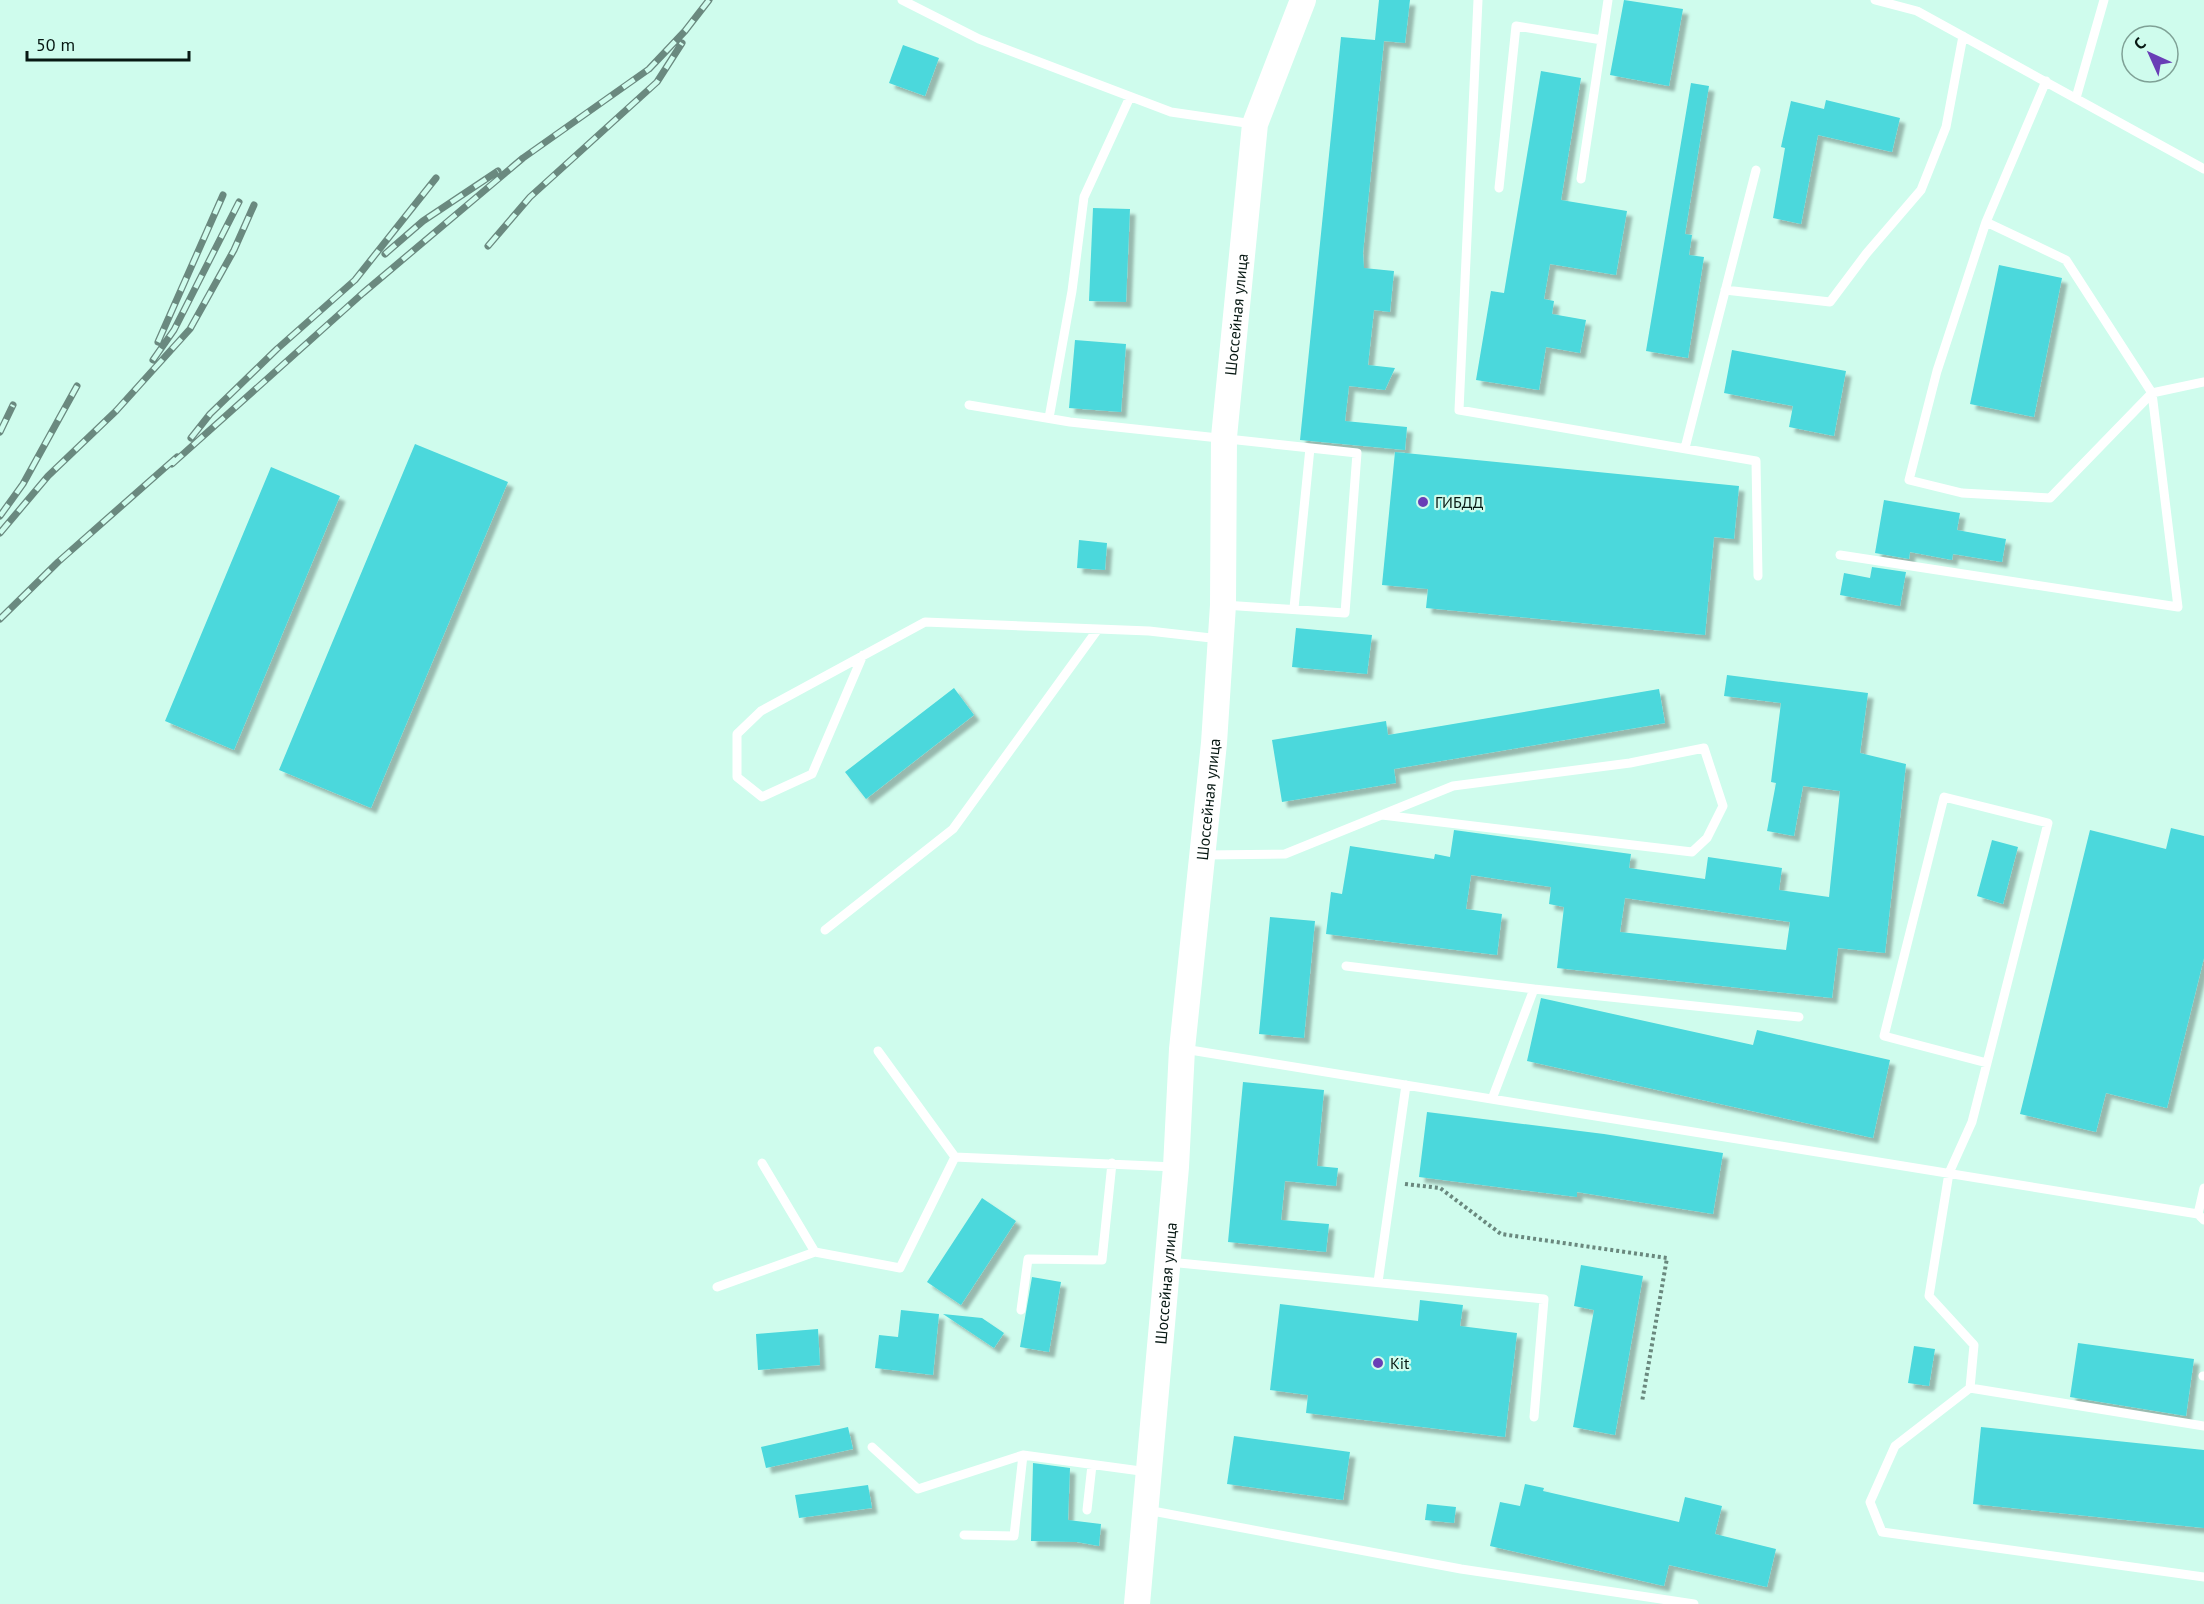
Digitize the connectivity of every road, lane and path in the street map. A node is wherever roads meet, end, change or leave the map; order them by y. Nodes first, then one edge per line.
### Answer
1 (902, 0) edge
2 (1303, 0) edge
3 (1478, 0) edge
4 (1608, 0) edge
5 (1875, 0) edge
6 (2104, 0) edge
7 (1963, 36) junction
8 (1602, 40) junction
9 (2046, 81) junction
10 (1130, 97) junction
11 (2076, 98) junction
12 (1255, 124) junction
13 (2204, 169) edge
14 (1756, 170) dead end
15 (1581, 179) dead end
16 (1499, 188) dead end
17 (1986, 222) junction
18 (1725, 290) junction
19 (2204, 382) edge
20 (2152, 393) junction
21 (969, 405) dead end
22 (1049, 418) junction
23 (1224, 437) junction
24 (1310, 448) junction
25 (1685, 448) junction
26 (1840, 555) dead end
27 (1758, 576) dead end
28 (1223, 605) junction
29 (1294, 608) junction
30 (1098, 629) junction
31 (1220, 639) junction
32 (863, 655) junction
33 (1382, 814) junction
34 (1204, 855) junction
35 (825, 930) dead end
36 (1346, 966) dead end
37 (1534, 989) junction
38 (1798, 1017) dead end
39 (1182, 1049) junction
40 (878, 1051) dead end
41 (1987, 1063) junction
42 (1406, 1085) junction
43 (1492, 1099) junction
44 (955, 1157) junction
45 (762, 1163) dead end
46 (1112, 1163) junction
47 (1176, 1167) junction
48 (1948, 1173) junction
49 (1393, 1183) junction
50 (2204, 1188) edge
51 (2201, 1217) edge
52 (815, 1252) junction
53 (1167, 1262) junction
54 (1378, 1282) junction
55 (717, 1287) dead end
56 (1021, 1310) dead end
57 (1970, 1388) junction
58 (1641, 1402) dead end
59 (1534, 1417) dead end
60 (2204, 1426) edge
61 (872, 1447) dead end
62 (1023, 1455) junction
63 (1092, 1465) junction
64 (1148, 1472) junction
65 (1144, 1509) junction
66 (1087, 1510) dead end
67 (964, 1535) dead end
68 (2204, 1577) edge
69 (1137, 1604) edge
70 (1694, 1604) edge

1 - 10 lane
2 - 12 main road, Шоссейная улица
3 - 25 lane
4 - 8 lane
5 - 7 lane
6 - 11 lane
7 - 9 lane
7 - 18 lane
8 - 15 lane
8 - 16 lane
9 - 11 lane
9 - 17 lane
10 - 12 lane
10 - 22 lane
11 - 13 lane
12 - 23 main road, Шоссейная улица
14 - 18 lane
17 - 20 lane
17 - 20 lane
18 - 25 lane
19 - 20 lane
20 - 26 lane
21 - 22 lane
22 - 23 lane
23 - 24 lane
23 - 28 main road, Шоссейная улица
24 - 29 lane
24 - 29 lane
25 - 27 lane
28 - 29 lane
28 - 31 main road, Шоссейная улица
30 - 31 lane
30 - 32 lane
30 - 35 lane
31 - 34 main road, Шоссейная улица
32 - 32 lane
33 - 33 lane
33 - 34 lane
34 - 39 main road, Шоссейная улица
36 - 37 lane
37 - 38 lane
37 - 43 lane
39 - 42 lane
39 - 47 main road, Шоссейная улица
40 - 44 lane
41 - 41 lane
41 - 48 lane
42 - 43 lane
42 - 49 lane
43 - 48 lane
44 - 46 lane
44 - 52 lane
45 - 52 lane
46 - 47 lane
46 - 56 lane
47 - 53 main road, Шоссейная улица
48 - 51 lane
48 - 57 lane
49 - 54 lane
49 - 58 path
50 - 51 lane
52 - 55 lane
53 - 54 lane
53 - 64 main road, Шоссейная улица
54 - 59 lane
57 - 60 lane
57 - 68 lane
61 - 62 lane
62 - 63 lane
62 - 67 lane
63 - 64 lane
63 - 66 lane
64 - 65 main road, Шоссейная улица
65 - 69 main road, Шоссейная улица
65 - 70 lane

